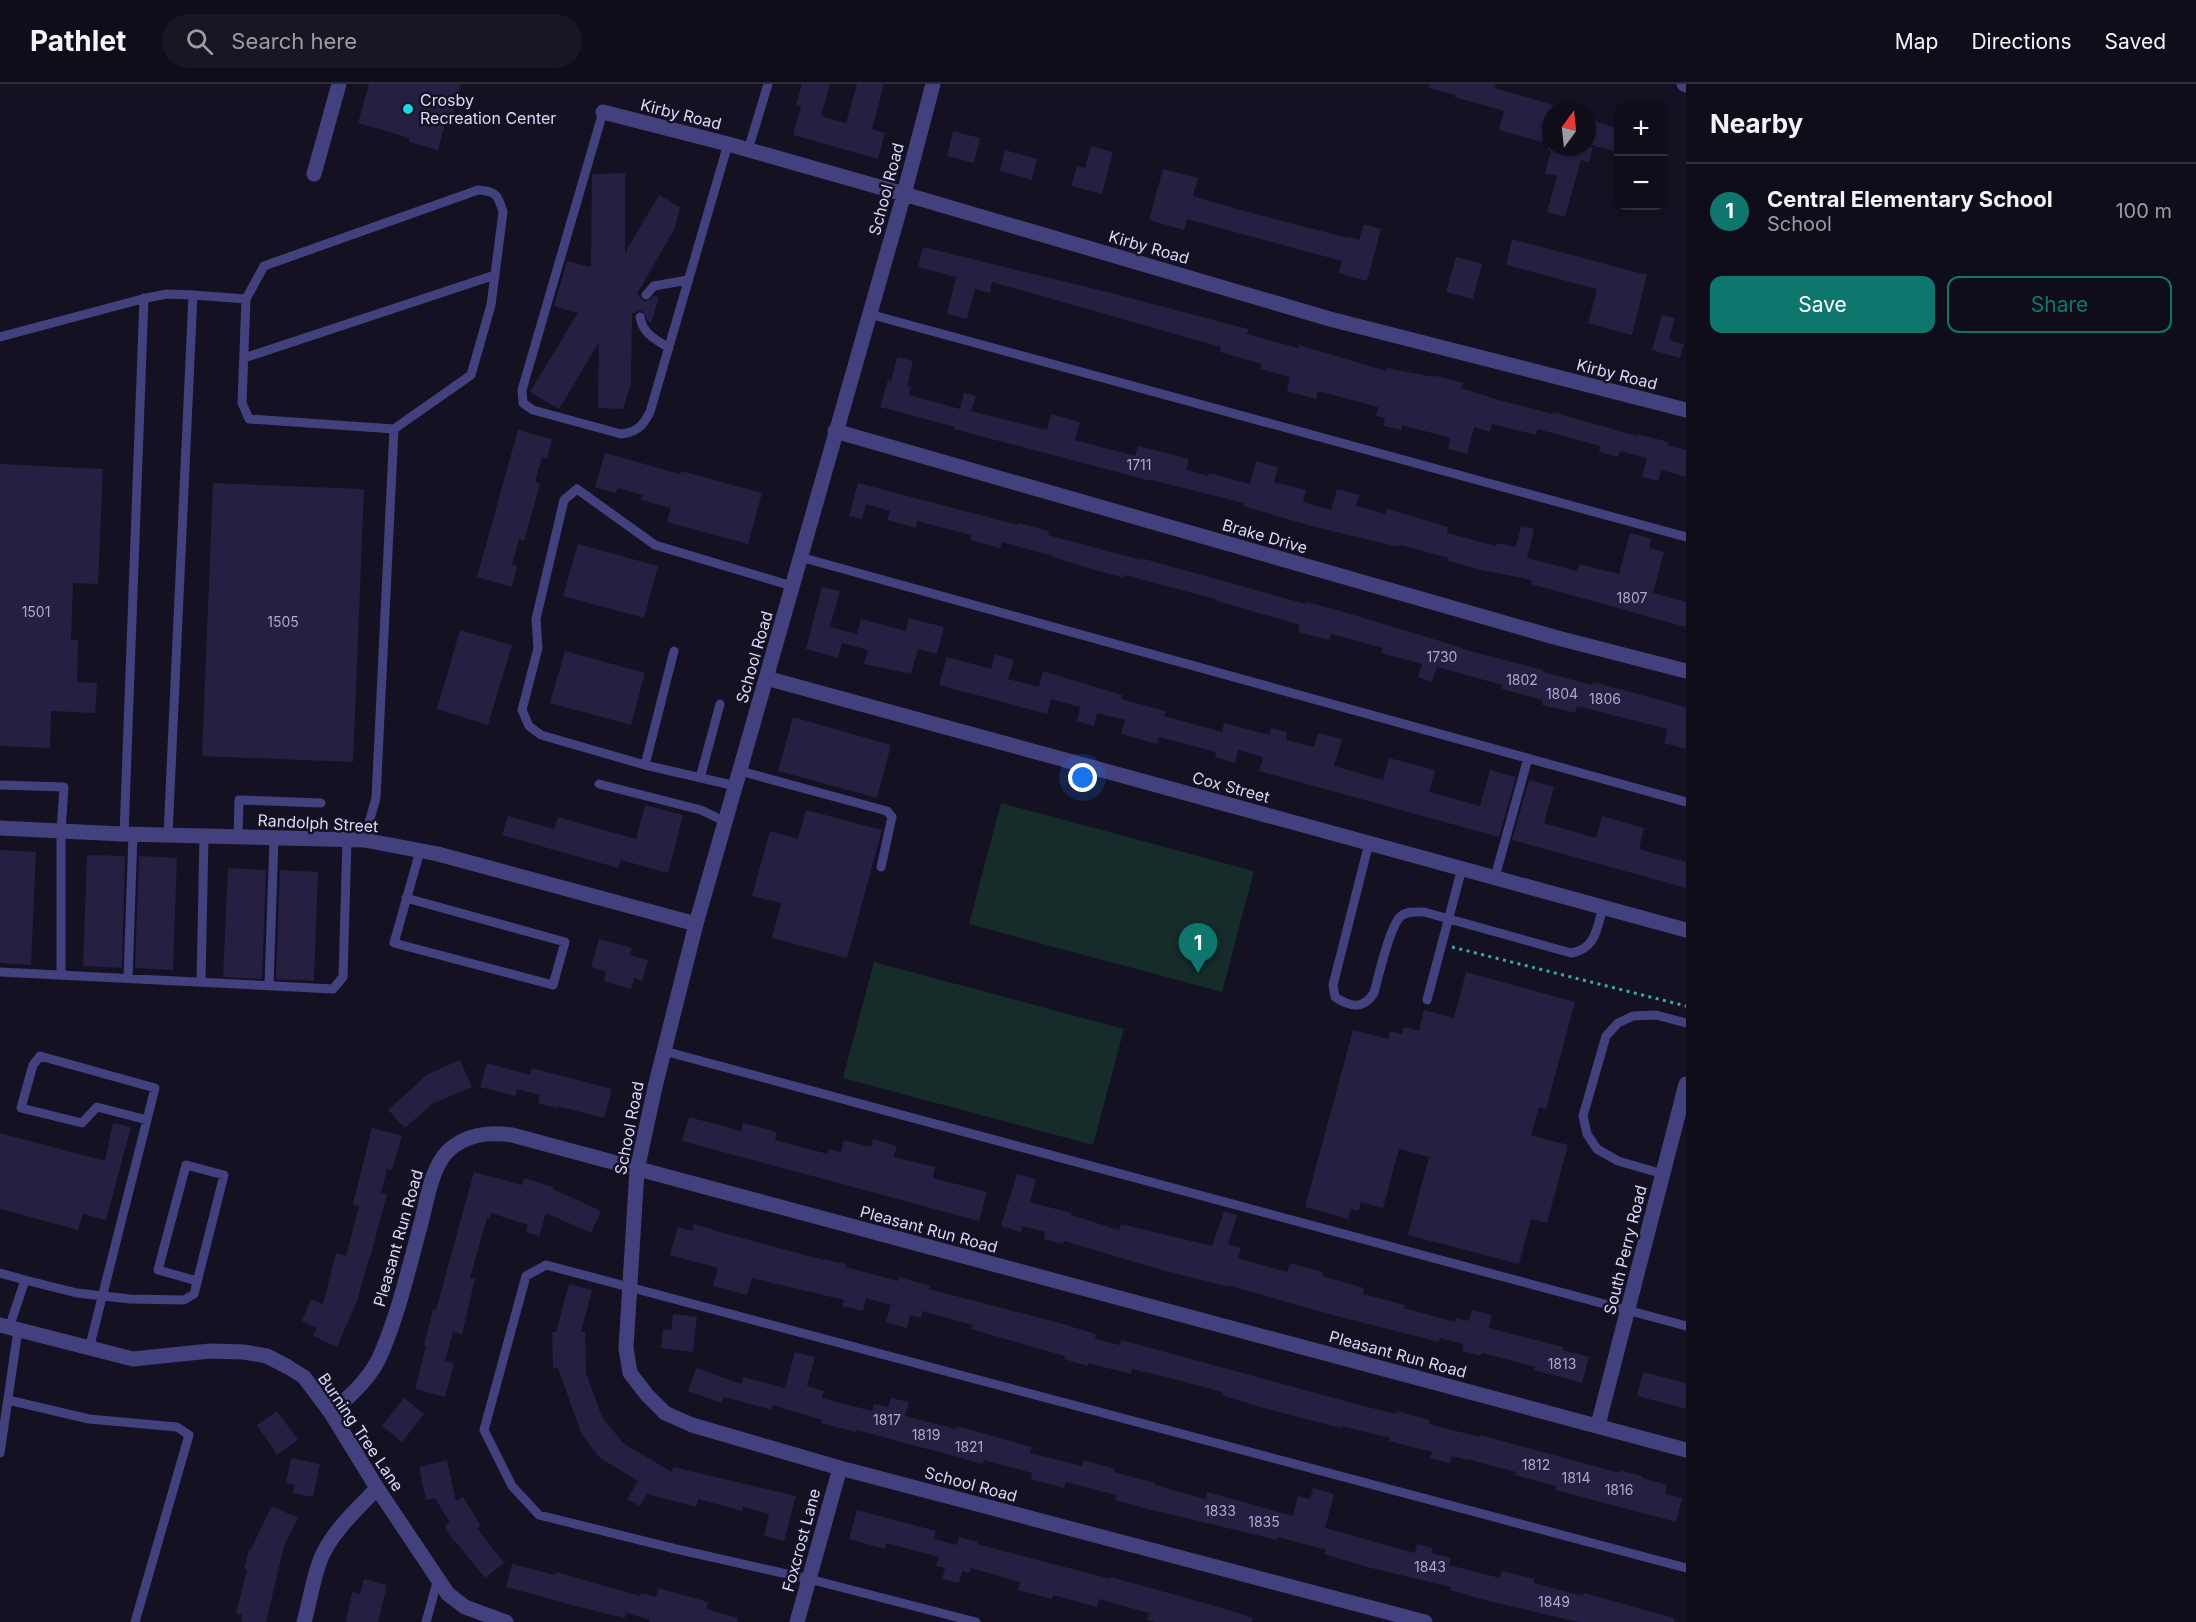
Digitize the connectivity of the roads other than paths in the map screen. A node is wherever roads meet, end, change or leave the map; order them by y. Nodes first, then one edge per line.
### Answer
1 (339, 84) edge
2 (768, 84) edge
3 (933, 84) edge
4 (603, 112) joint
5 (728, 144) junction
6 (748, 150) junction
7 (314, 174) dead end
8 (904, 194) junction
9 (495, 275) junction
10 (688, 280) junction
11 (646, 295) dead end
12 (193, 296) junction
13 (144, 298) junction
14 (246, 299) junction
15 (869, 314) junction
16 (640, 317) dead end
17 (0, 337) edge
18 (669, 348) junction
19 (244, 358) junction
20 (1686, 410) edge
21 (394, 429) junction
22 (836, 431) junction
23 (1686, 537) edge
24 (800, 557) junction
25 (792, 586) junction
26 (674, 651) dead end
27 (1686, 671) edge
28 (766, 678) junction
29 (720, 704) dead end
30 (1528, 758) junction
31 (645, 765) junction
32 (740, 771) junction
33 (700, 778) junction
34 (599, 784) dead end
35 (0, 785) edge
36 (736, 786) junction
37 (1686, 802) edge
38 (321, 803) dead end
39 (726, 822) junction
40 (0, 828) edge
41 (61, 831) junction
42 (128, 834) junction
43 (168, 835) junction
44 (204, 836) junction
45 (238, 837) junction
46 (274, 838) junction
47 (347, 840) junction
48 (364, 840) junction
49 (1369, 843) junction
50 (420, 851) junction
51 (881, 867) dead end
52 (1462, 868) junction
53 (1495, 877) junction
54 (406, 898) junction
55 (1603, 907) junction
56 (1449, 919) junction
57 (696, 924) junction
58 (1686, 930) edge
59 (0, 972) edge
60 (62, 975) junction
61 (128, 978) junction
62 (201, 982) junction
63 (268, 986) junction
64 (1427, 1000) dead end
65 (1686, 1023) edge
66 (664, 1051) junction
67 (1686, 1084) edge
68 (147, 1120) junction
69 (638, 1170) junction
70 (1663, 1174) junction
71 (0, 1273) edge
72 (25, 1280) junction
73 (196, 1281) junction
74 (629, 1287) junction
75 (103, 1296) junction
76 (1628, 1310) junction
77 (1686, 1326) edge
78 (9, 1328) edge
79 (89, 1349) junction
80 (8, 1400) junction
81 (331, 1413) junction
82 (1598, 1425) junction
83 (1686, 1450) edge
84 (0, 1453) edge
85 (840, 1468) junction
86 (377, 1488) junction
87 (1686, 1568) edge
88 (438, 1579) junction
89 (809, 1579) junction
90 (135, 1622) edge
91 (304, 1622) edge
92 (426, 1622) edge
93 (506, 1622) edge
94 (797, 1622) edge
95 (976, 1622) edge
96 (1425, 1622) edge

1 - 7 street
2 - 6 lane
3 - 8 street, School Road
4 - 5 street, Kirby Road
4 - 18 lane
5 - 6 street, Kirby Road
5 - 10 lane
6 - 8 street, Kirby Road
8 - 15 street, School Road
8 - 20 street, Kirby Road
9 - 14 lane
9 - 19 lane
9 - 21 lane
10 - 11 lane
10 - 18 lane
12 - 13 lane
12 - 14 lane
12 - 43 lane
13 - 17 lane
13 - 42 lane
14 - 19 lane
15 - 22 street, School Road
15 - 23 lane
16 - 18 lane
19 - 21 lane
21 - 48 lane
22 - 24 street, School Road
22 - 27 street, Brake Drive
24 - 25 street, School Road
24 - 30 lane
25 - 28 street, School Road
25 - 31 lane
26 - 31 lane
28 - 32 street, School Road
28 - 49 street, Cox Street
29 - 33 lane
30 - 37 lane
30 - 53 lane
31 - 33 lane
32 - 36 street, School Road
32 - 51 lane
33 - 36 lane
34 - 39 lane
35 - 41 lane
36 - 39 street, School Road
38 - 45 lane
39 - 57 street, School Road
40 - 41 street, Randolph Street
41 - 42 street, Randolph Street
41 - 60 lane
42 - 43 street, Randolph Street
42 - 61 lane
43 - 44 street, Randolph Street
44 - 45 street, Randolph Street
44 - 62 lane
45 - 46 street, Randolph Street
46 - 47 street, Randolph Street
46 - 63 lane
47 - 48 street, Randolph Street
47 - 63 lane
48 - 50 street, Randolph Street
49 - 52 street, Cox Street
49 - 56 lane
50 - 54 lane
50 - 57 street, Randolph Street
52 - 53 street, Cox Street
52 - 56 lane
53 - 55 street, Cox Street
54 - 54 lane
55 - 56 lane
55 - 58 street, Cox Street
56 - 64 lane
57 - 66 street, School Road
59 - 60 lane
60 - 61 lane
61 - 62 lane
62 - 63 lane
65 - 70 lane
66 - 69 street, School Road
66 - 76 lane
67 - 70 street, South Perry Road
68 - 68 lane
68 - 75 lane
69 - 74 street, School Road
69 - 81 street, Pleasant Run Road
69 - 82 street, Pleasant Run Road
70 - 76 street, South Perry Road
71 - 72 lane
72 - 75 lane
72 - 78 lane
73 - 73 lane
73 - 75 lane
74 - 85 street, School Road
74 - 87 lane
74 - 89 lane
75 - 79 lane
76 - 77 lane
76 - 82 street, South Perry Road
78 - 79 street, Burning Tree Lane
78 - 80 lane
79 - 81 street, Burning Tree Lane
80 - 84 lane
80 - 90 lane
81 - 86 street, Burning Tree Lane
82 - 83 street, Pleasant Run Road
85 - 89 street, Foxcrost Lane
85 - 96 street, School Road
86 - 88 street, Burning Tree Lane
86 - 91 street
88 - 92 lane
88 - 93 street, Burning Tree Lane
89 - 94 street, Foxcrost Lane
89 - 95 lane

